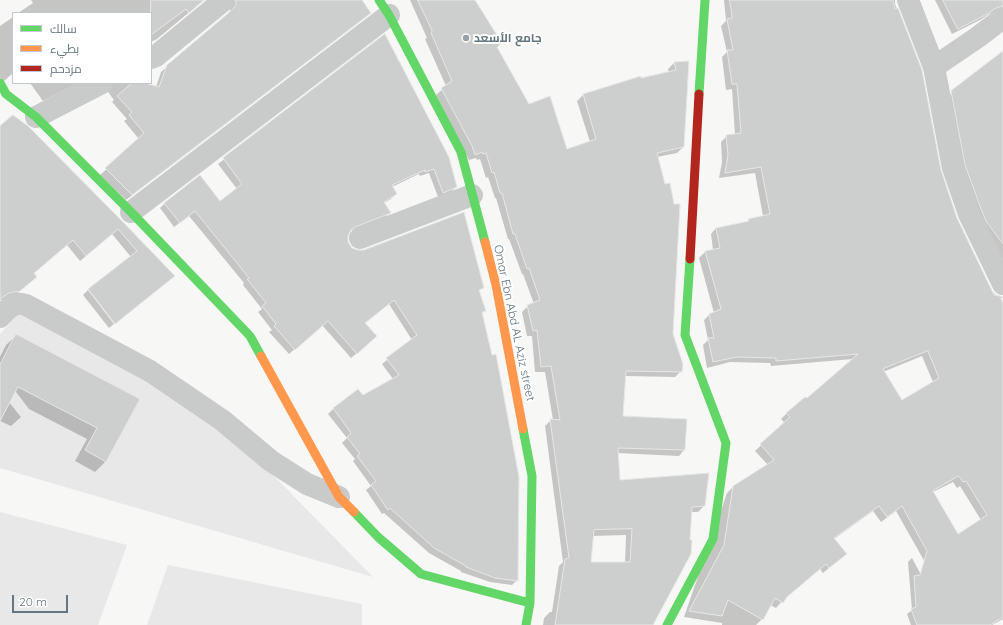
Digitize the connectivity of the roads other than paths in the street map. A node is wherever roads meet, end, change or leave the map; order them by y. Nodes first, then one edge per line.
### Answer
1 (224, 0) edge
2 (705, 0) edge
3 (908, 0) edge
4 (384, 8) edge
5 (1003, 18) edge
6 (152, 58) edge
7 (934, 67) junction
8 (100, 84) edge
9 (2, 93) edge
10 (36, 117) junction
11 (472, 195) junction
12 (131, 212) junction
13 (360, 238) dead end
14 (1000, 271) edge
15 (0, 317) edge
16 (339, 497) junction
17 (530, 603) junction
18 (526, 625) edge
19 (668, 625) edge

1 - 6 street
2 - 19 street
3 - 7 street
4 - 11 street, Omar Ebn Abd AL Aziz street
4 - 12 street
5 - 7 street
7 - 14 street
8 - 10 street
9 - 10 street
10 - 12 street
11 - 13 street
11 - 17 street, Omar Ebn Abd AL Aziz street
12 - 16 street
15 - 16 street
16 - 17 street
17 - 18 street, Omar Ebn Abd AL Aziz street

